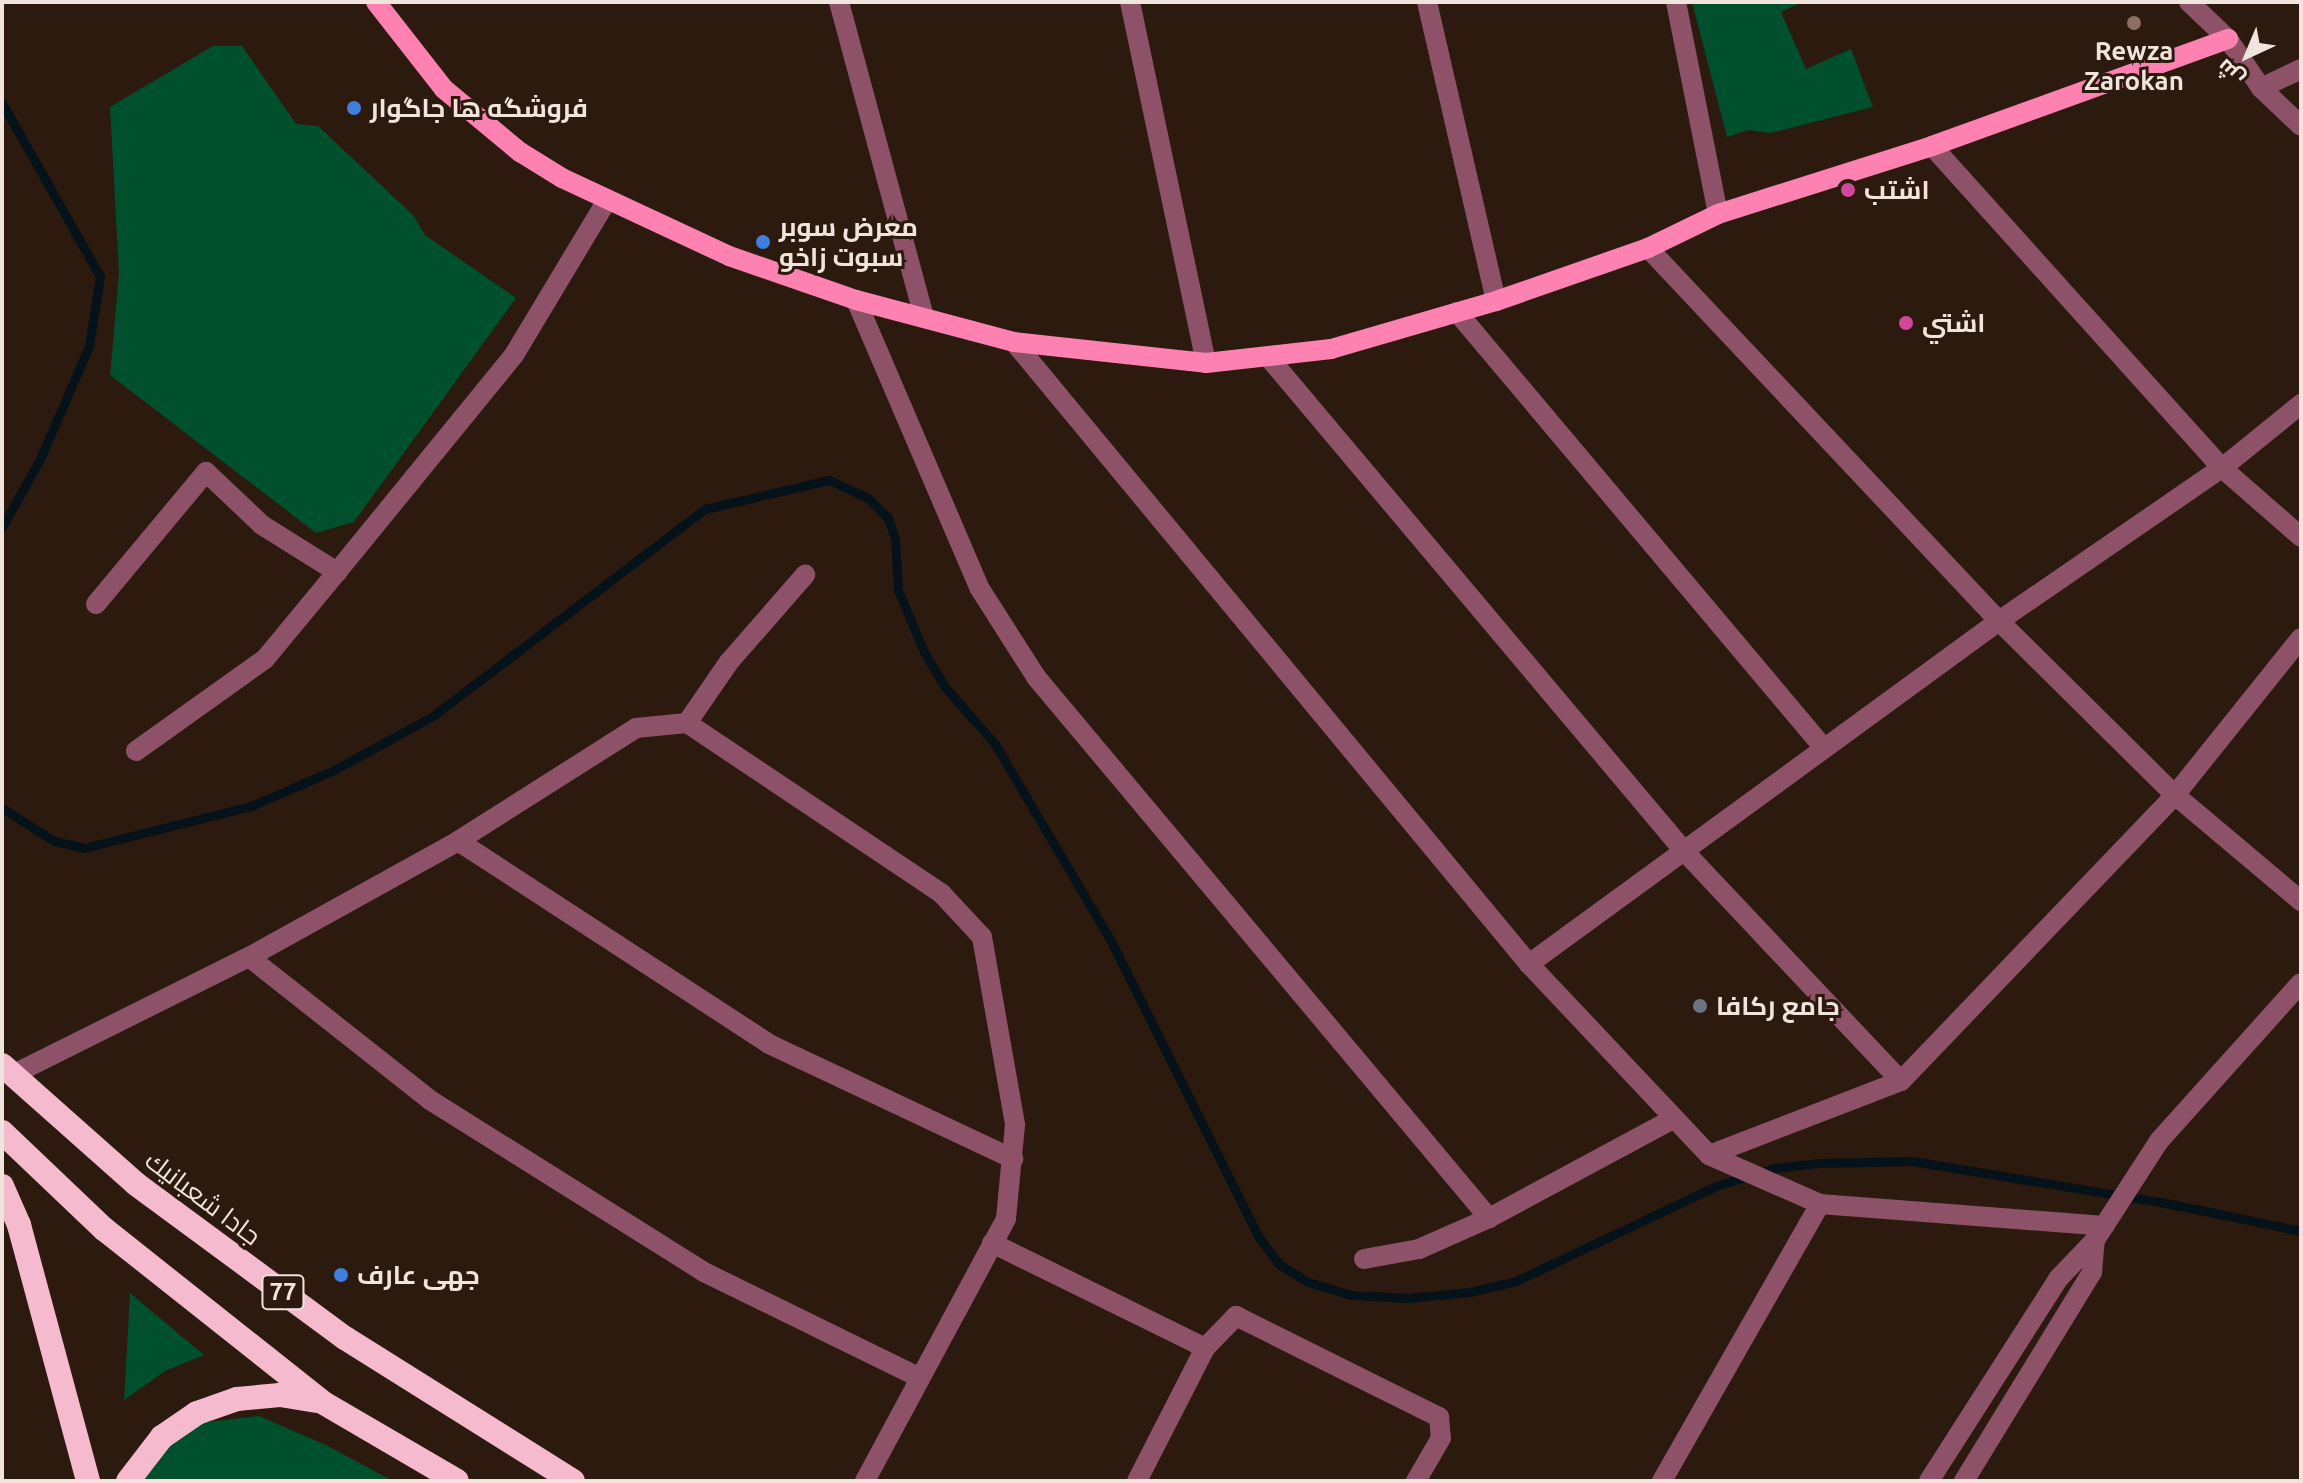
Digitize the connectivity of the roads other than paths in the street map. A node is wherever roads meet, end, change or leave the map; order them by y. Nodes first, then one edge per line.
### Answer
1 (376, 2) edge
2 (839, 2) edge
3 (1130, 2) edge
4 (1427, 2) edge
5 (1676, 2) edge
6 (2189, 2) edge
7 (2228, 39) junction
8 (2301, 69) edge
9 (2261, 88) junction
10 (2301, 126) edge
11 (1932, 146) junction
12 (607, 200) junction
13 (1718, 214) junction
14 (1648, 248) junction
15 (856, 300) junction
16 (1496, 301) junction
17 (1457, 312) junction
18 (924, 318) junction
19 (1014, 342) junction
20 (1270, 359) junction
21 (1206, 363) junction
22 (2301, 404) edge
23 (2222, 468) junction
24 (2301, 537) edge
25 (337, 572) junction
26 (805, 575) dead end
27 (96, 604) dead end
28 (1999, 621) junction
29 (2301, 638) edge
30 (687, 723) junction
31 (1823, 747) junction
32 (136, 751) dead end
33 (2175, 795) junction
34 (458, 841) junction
35 (1684, 851) junction
36 (2301, 901) edge
37 (249, 957) junction
38 (1529, 964) junction
39 (2301, 983) edge
40 (7, 1070) edge
41 (1901, 1081) junction
42 (1671, 1120) junction
43 (2, 1132) edge
44 (1013, 1159) junction
45 (1717, 1160) junction
46 (2, 1186) edge
47 (1820, 1204) junction
48 (1489, 1218) junction
49 (2102, 1230) junction
50 (992, 1243) junction
51 (1364, 1259) dead end
52 (1205, 1348) junction
53 (918, 1377) junction
54 (326, 1404) junction
55 (88, 1481) edge
56 (128, 1481) edge
57 (457, 1481) edge
58 (573, 1481) edge
59 (865, 1481) edge
60 (1137, 1481) edge
61 (1416, 1481) edge
62 (1662, 1481) edge
63 (1929, 1481) edge
64 (1964, 1481) edge

1 - 12 main road
2 - 18 street
3 - 21 street
4 - 16 street
5 - 13 street
6 - 7 street
7 - 9 street
7 - 11 main road
8 - 9 street
9 - 10 street
11 - 13 main road
11 - 23 street
12 - 15 main road
12 - 25 street
13 - 14 main road
14 - 16 main road
14 - 28 street
15 - 18 main road
15 - 48 street
16 - 17 main road
17 - 20 main road
17 - 31 street
18 - 19 main road
19 - 21 main road
19 - 38 street
20 - 21 main road
20 - 35 street
22 - 23 street
23 - 24 street
23 - 28 street
25 - 27 street
25 - 32 street
26 - 30 street
28 - 31 street
28 - 33 street
29 - 33 street
30 - 34 street
30 - 44 street
31 - 35 street
33 - 36 street
33 - 41 street
34 - 37 street
34 - 44 street
35 - 38 street
35 - 41 street
37 - 40 street
37 - 53 street
38 - 42 street
39 - 49 street
40 - 58 highway, جادا شعبانيك / 77
41 - 45 street
42 - 45 street
42 - 48 street
43 - 54 highway, 77
44 - 50 street
45 - 47 street
46 - 55 highway
47 - 49 street
47 - 62 street
48 - 51 street
49 - 63 street
49 - 64 street
50 - 52 street
50 - 53 street
52 - 60 street
52 - 61 street
53 - 59 street
54 - 56 highway
54 - 57 highway, 77

